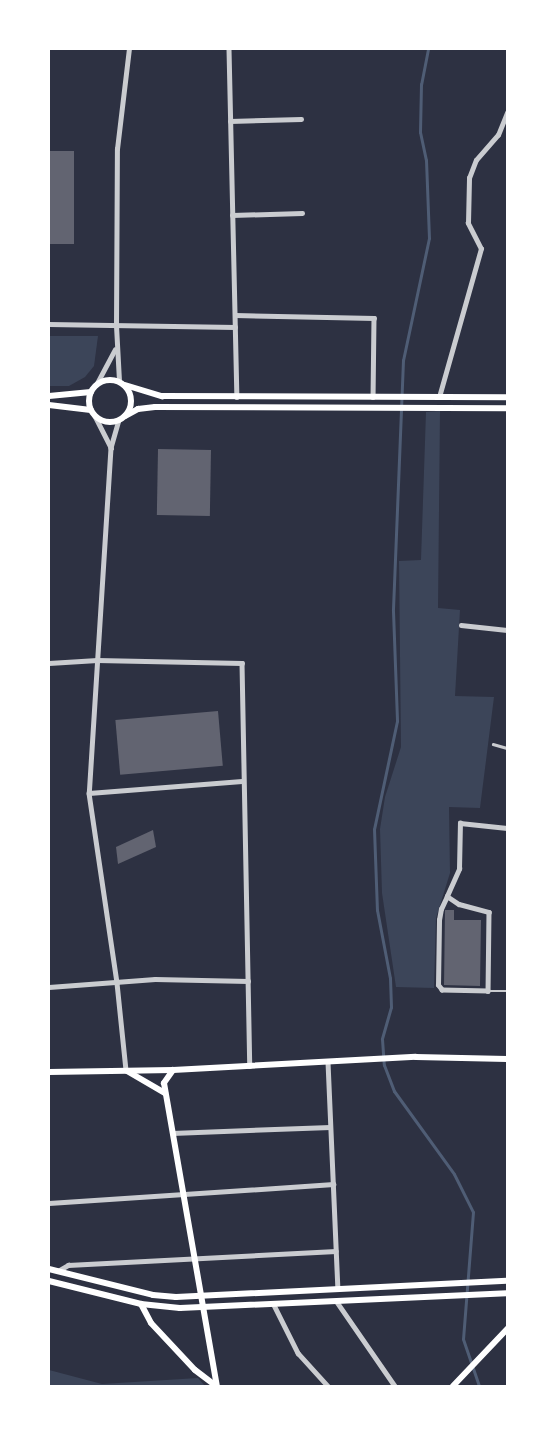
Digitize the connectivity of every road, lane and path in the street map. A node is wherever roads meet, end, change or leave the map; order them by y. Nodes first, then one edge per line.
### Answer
1 (129, 49) edge
2 (229, 49) edge
3 (507, 113) edge
4 (301, 119) dead end
5 (230, 122) junction
6 (302, 213) dead end
7 (232, 215) junction
8 (235, 314) junction
9 (49, 324) edge
10 (116, 325) junction
11 (235, 327) junction
12 (116, 347) junction
13 (119, 381) junction
14 (96, 385) junction
15 (125, 385) junction
16 (91, 392) junction
17 (49, 396) edge
18 (237, 396) junction
19 (373, 397) junction
20 (439, 397) junction
21 (507, 397) edge
22 (49, 405) edge
23 (507, 408) edge
24 (91, 410) junction
25 (95, 416) junction
26 (125, 416) junction
27 (118, 420) junction
28 (111, 448) junction
29 (461, 625) dead end
30 (507, 630) edge
31 (97, 660) junction
32 (49, 663) edge
33 (493, 744) dead end
34 (507, 748) edge
35 (242, 781) junction
36 (89, 793) junction
37 (507, 828) edge
38 (447, 896) junction
39 (248, 981) junction
40 (117, 983) junction
41 (49, 986) edge
42 (488, 991) junction
43 (507, 991) edge
44 (507, 1059) edge
45 (328, 1062) junction
46 (250, 1066) junction
47 (126, 1070) junction
48 (174, 1070) junction
49 (49, 1072) edge
50 (165, 1093) junction
51 (330, 1127) junction
52 (172, 1133) junction
53 (333, 1184) junction
54 (182, 1192) junction
55 (49, 1203) edge
56 (336, 1251) junction
57 (193, 1256) junction
58 (49, 1269) edge
59 (58, 1271) junction
60 (49, 1281) edge
61 (507, 1281) edge
62 (338, 1289) junction
63 (507, 1293) edge
64 (200, 1296) junction
65 (337, 1302) junction
66 (141, 1304) junction
67 (274, 1305) junction
68 (202, 1307) junction
69 (507, 1329) edge
70 (216, 1386) edge
71 (328, 1386) edge
72 (395, 1386) edge
73 (453, 1386) edge

1 - 10 street
2 - 5 street
3 - 20 street
4 - 5 street
5 - 7 street
6 - 7 street
7 - 8 street
8 - 11 street
8 - 19 street
9 - 10 street
10 - 11 street
10 - 12 street
11 - 18 street
12 - 13 street
12 - 14 street
13 - 14 main road
13 - 15 main road
14 - 16 main road
15 - 18 main road
15 - 26 main road
16 - 17 main road
16 - 24 main road
18 - 19 main road
19 - 20 main road
20 - 21 main road
22 - 24 main road
23 - 26 main road
24 - 25 main road
25 - 27 main road
25 - 28 street
26 - 27 main road
27 - 28 street
28 - 31 street
29 - 30 street
31 - 32 street
31 - 35 street
31 - 36 street
33 - 34 lane
35 - 36 street
35 - 39 street
36 - 40 street
37 - 38 street
38 - 42 street
38 - 42 street
39 - 40 street
39 - 46 street
40 - 41 street
40 - 47 street
42 - 43 lane
44 - 45 main road
45 - 46 main road
45 - 51 street
46 - 48 main road
47 - 48 main road
47 - 49 main road
47 - 50 main road
48 - 50 main road
50 - 52 main road
51 - 52 street
51 - 53 street
52 - 54 main road
53 - 54 street
53 - 56 street
54 - 55 street
54 - 57 main road
56 - 57 street
56 - 62 street
57 - 59 street
57 - 64 main road
58 - 59 main road
59 - 64 main road
60 - 66 main road
61 - 62 main road
62 - 64 main road
63 - 65 main road
64 - 68 main road
65 - 67 main road
65 - 72 street
66 - 68 main road
66 - 70 main road
67 - 68 main road
67 - 71 street
68 - 70 main road
69 - 73 main road

